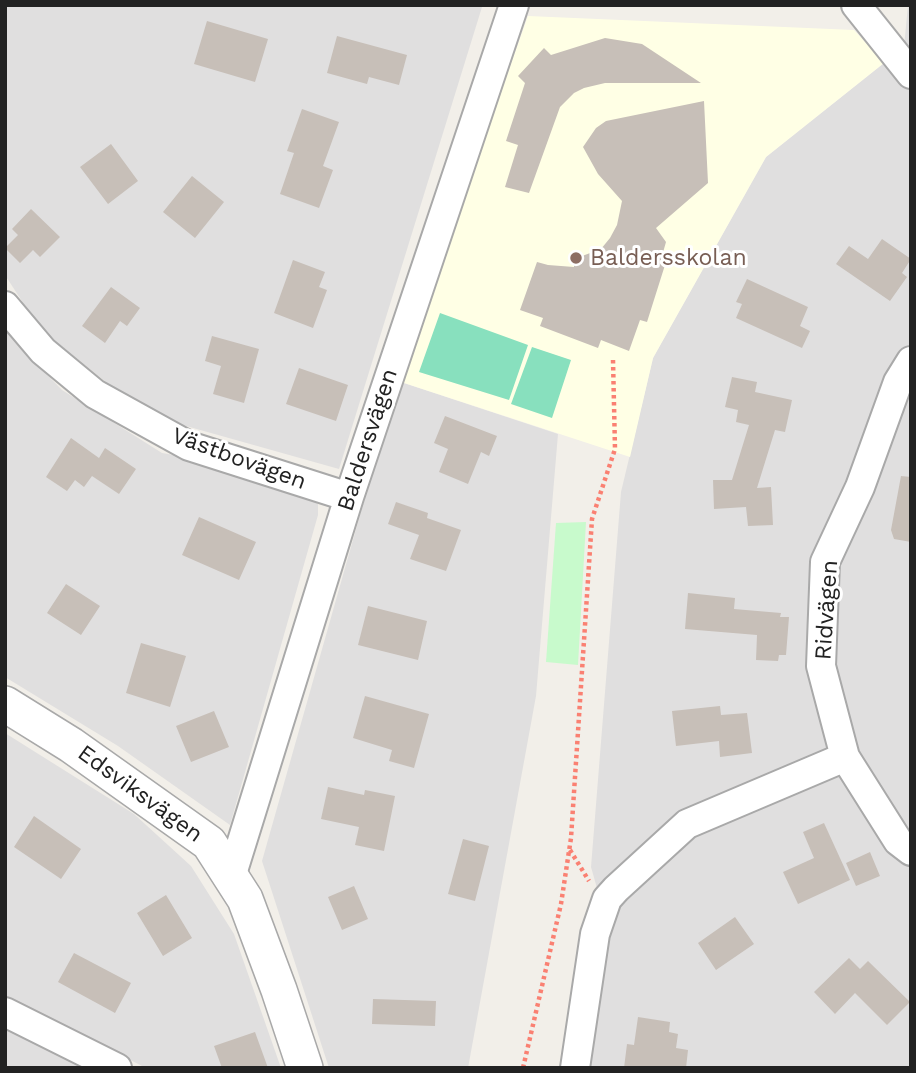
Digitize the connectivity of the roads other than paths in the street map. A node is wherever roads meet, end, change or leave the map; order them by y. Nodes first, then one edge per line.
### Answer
1 (514, 5) edge
2 (856, 5) edge
3 (911, 74) edge
4 (5, 306) edge
5 (911, 362) edge
6 (349, 497) junction
7 (5, 704) edge
8 (845, 757) junction
9 (911, 851) edge
10 (231, 877) junction
11 (5, 1012) edge
12 (117, 1068) edge
13 (305, 1068) edge
14 (575, 1068) edge

1 - 6 street, Baldersvägen
2 - 3 street
4 - 6 street, Västbovägen
5 - 8 street, Ridvägen
6 - 10 street, Baldersvägen
7 - 10 street, Edsviksvägen
8 - 9 street, Ridvägen
8 - 14 street
10 - 13 street, Edsviksvägen
11 - 12 street

